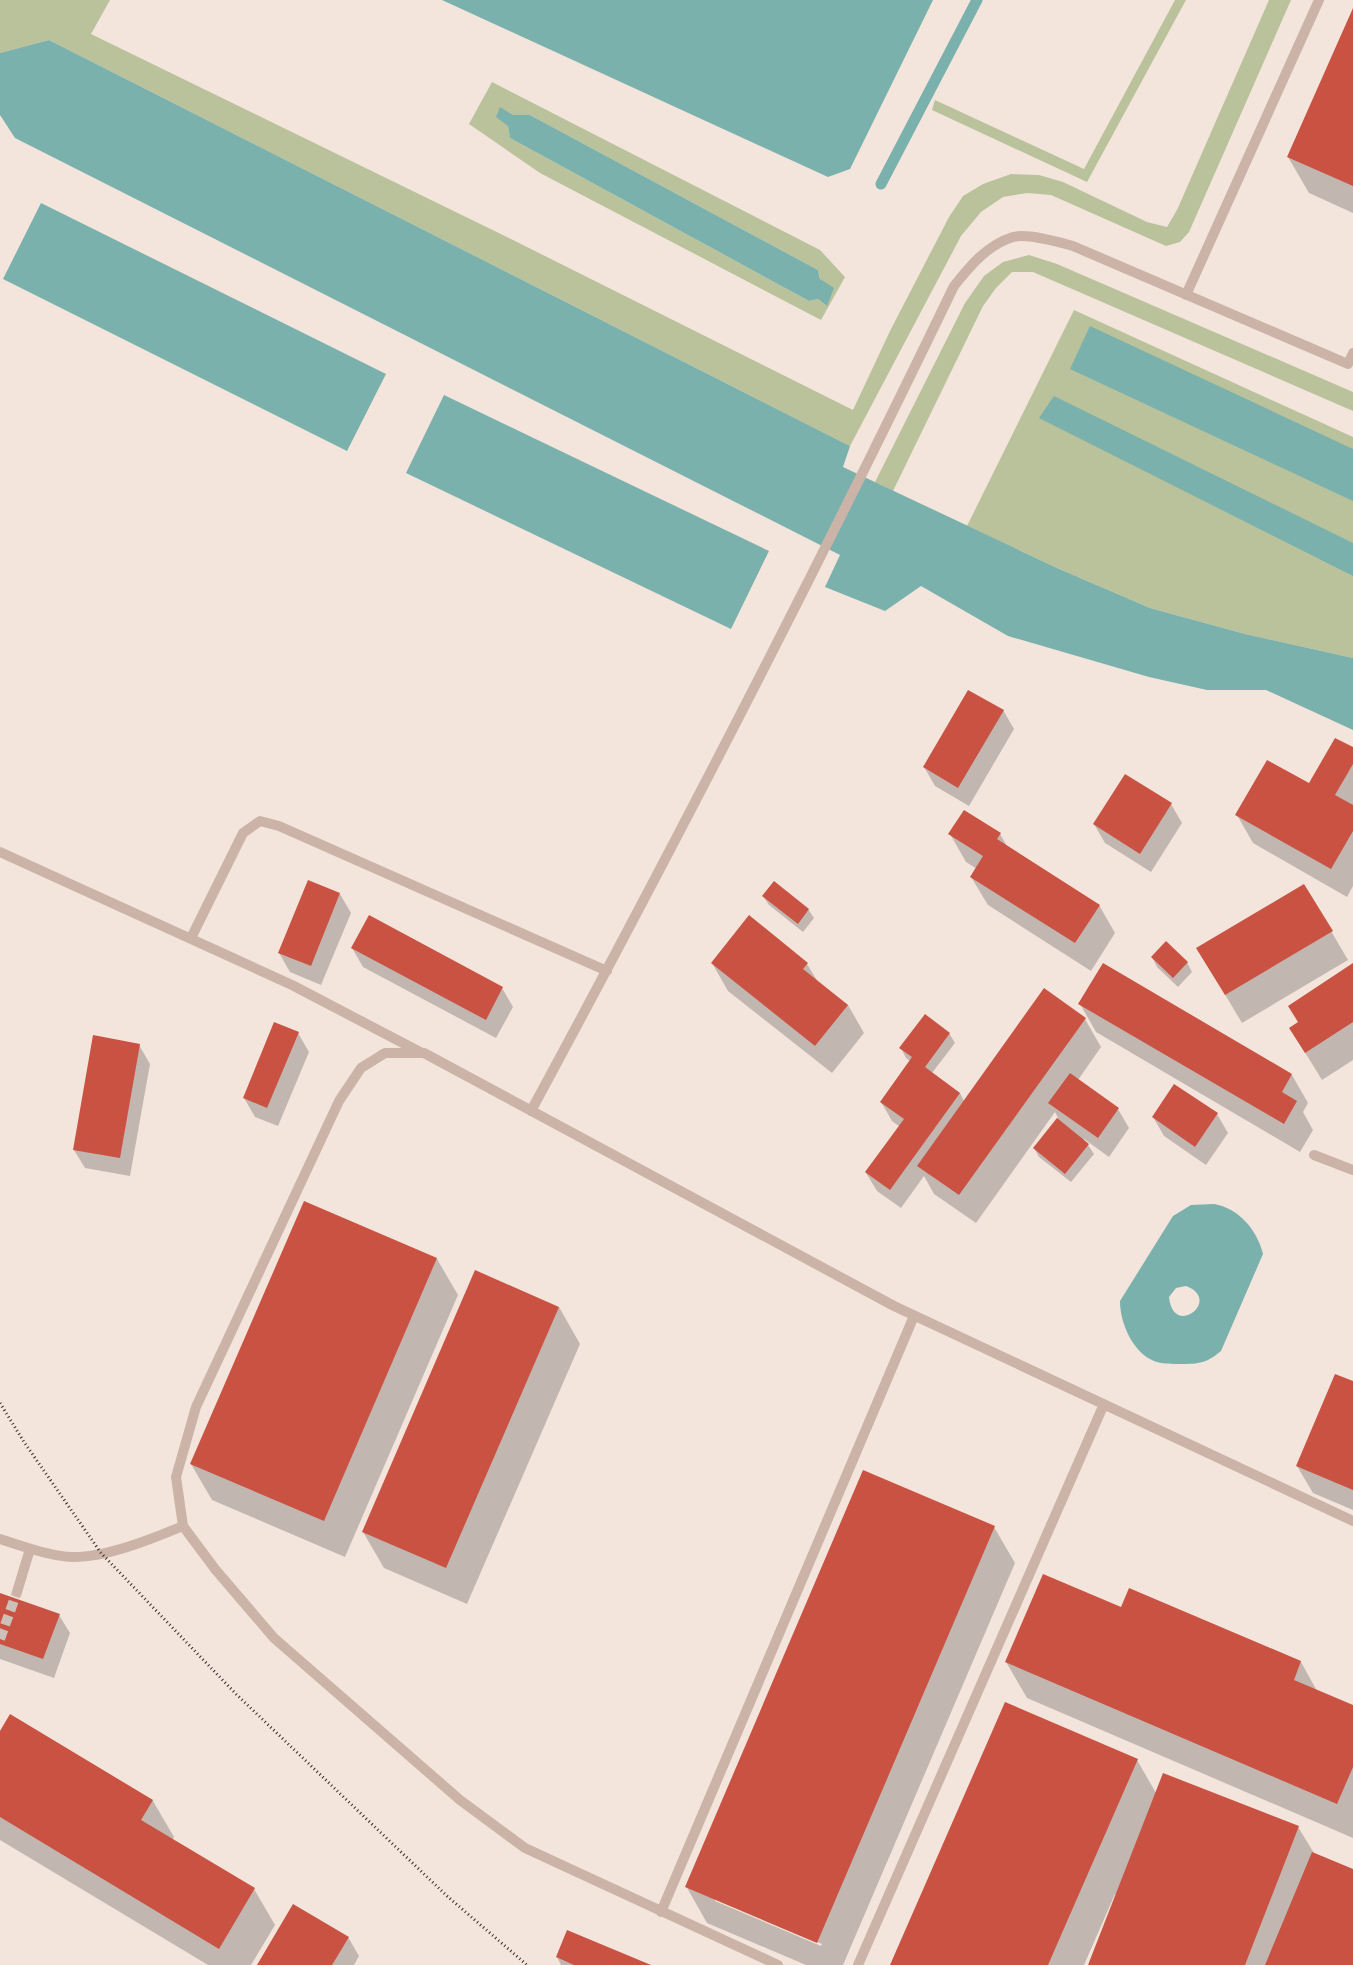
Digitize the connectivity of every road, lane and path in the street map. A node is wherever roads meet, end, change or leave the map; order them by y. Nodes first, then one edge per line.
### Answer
1 (1319, 0) edge
2 (1186, 294) junction
3 (1353, 352) edge
4 (1350, 365) edge
5 (0, 852) edge
6 (191, 938) junction
7 (607, 971) junction
8 (424, 1054) junction
9 (531, 1111) junction
10 (1314, 1155) dead end
11 (1353, 1170) edge
12 (914, 1316) junction
13 (1104, 1404) junction
14 (1353, 1521) edge
15 (183, 1526) junction
16 (0, 1539) edge
17 (30, 1548) junction
18 (17, 1592) tunnel mouth
19 (661, 1912) junction
20 (778, 1965) edge
21 (858, 1965) edge

1 - 2 street
2 - 4 street
2 - 7 street
3 - 4 street
5 - 6 street
6 - 7 street
6 - 8 street
7 - 9 street
8 - 9 street
8 - 15 street
9 - 12 street
10 - 11 street
12 - 13 street
12 - 19 street
13 - 14 street
13 - 21 street
15 - 17 street
15 - 19 street
16 - 17 street
17 - 18 street
19 - 20 street

